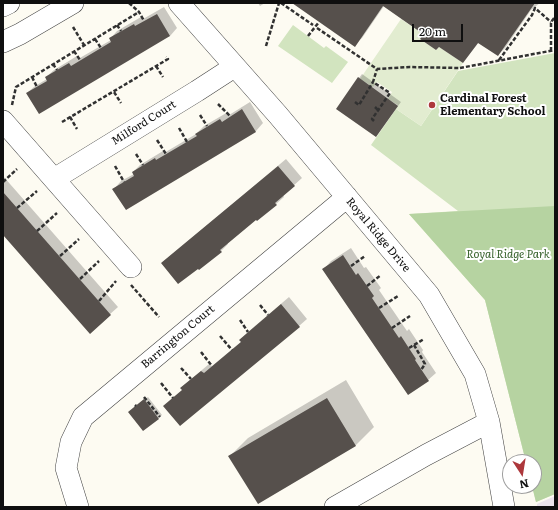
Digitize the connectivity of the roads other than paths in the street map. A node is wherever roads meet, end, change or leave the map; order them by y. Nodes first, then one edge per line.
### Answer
1 (9, 3) edge
2 (73, 3) edge
3 (179, 3) edge
4 (3, 6) edge
5 (3, 42) edge
6 (234, 66) junction
7 (8, 113) edge
8 (54, 179) junction
9 (347, 197) junction
10 (125, 277) road end
11 (489, 422) junction
12 (78, 507) edge
13 (335, 507) edge
14 (504, 507) edge

1 - 4 street
2 - 5 street
3 - 6 street, Royal Ridge Drive
6 - 8 street, Milford Court
6 - 9 street, Royal Ridge Drive
7 - 8 street
8 - 10 street
9 - 11 street, Royal Ridge Drive
9 - 12 street, Barrington Court
11 - 13 street
11 - 14 street, Royal Ridge Drive

